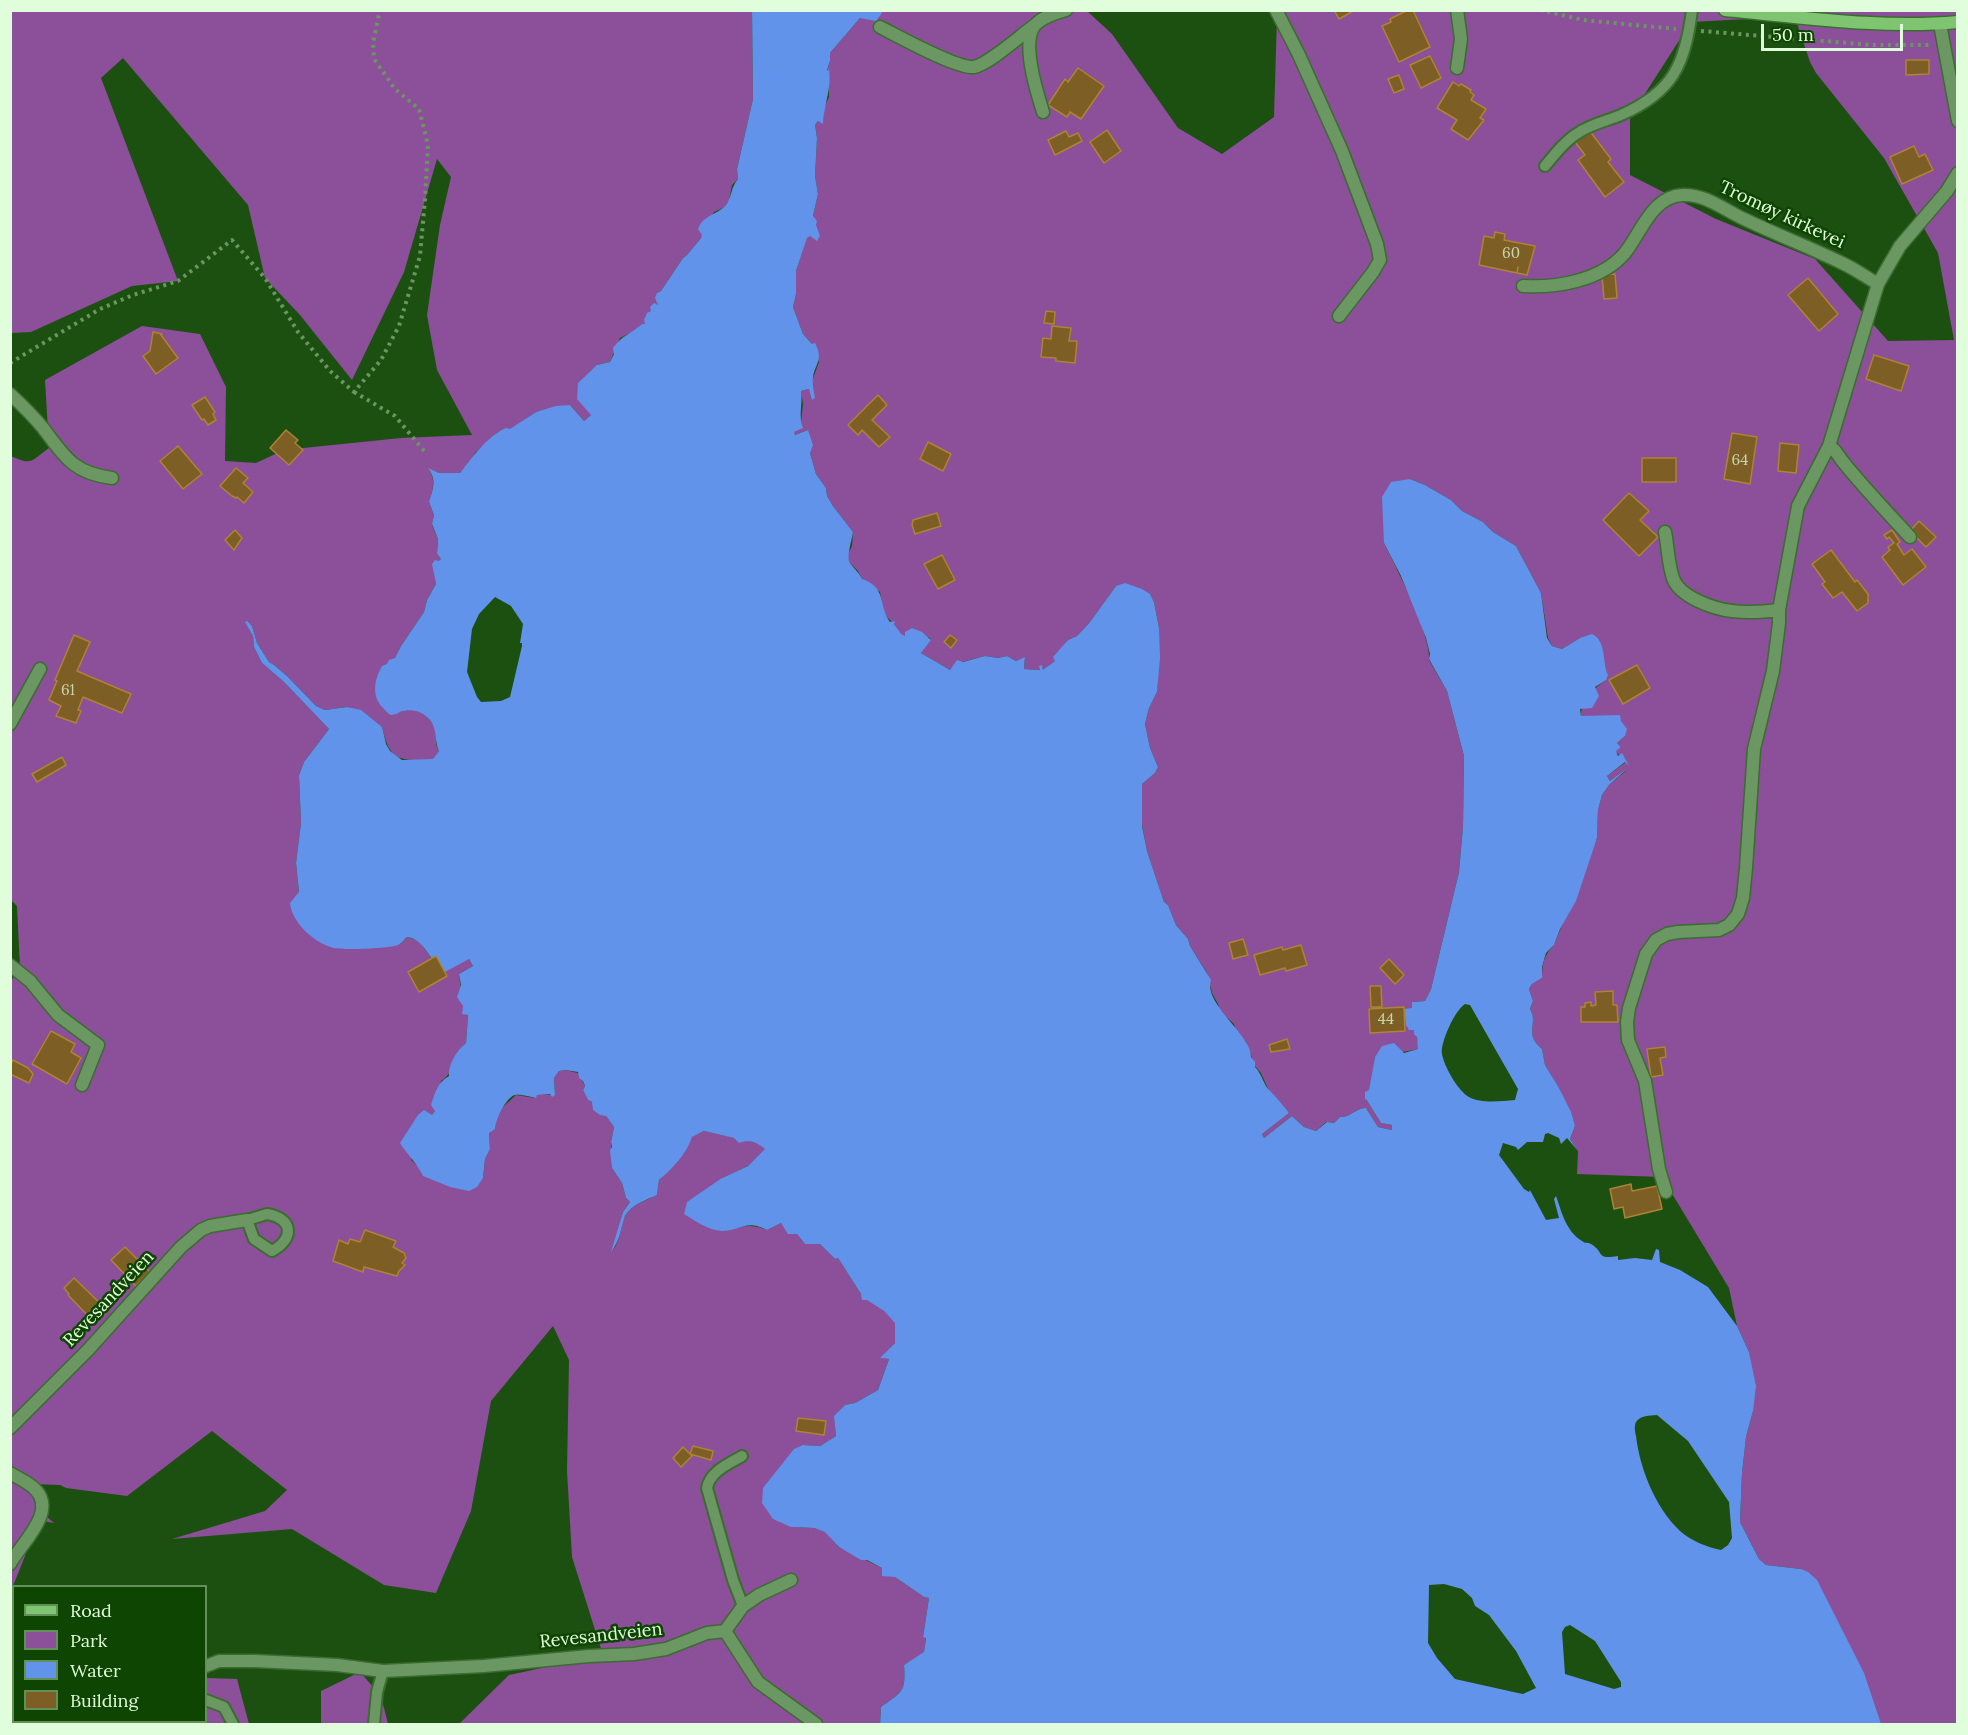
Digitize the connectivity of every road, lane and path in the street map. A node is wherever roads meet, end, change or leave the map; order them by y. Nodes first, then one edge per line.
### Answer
1 (380, 10) edge
2 (1066, 10) edge
3 (1276, 10) edge
4 (1457, 10) edge
5 (1540, 10) edge
6 (1692, 10) edge
7 (1725, 10) edge
8 (1958, 22) edge
9 (1940, 24) junction
10 (1035, 25) junction
11 (880, 27) dead end
12 (1690, 30) junction
13 (1943, 45) junction
14 (1457, 68) dead end
15 (1043, 112) dead end
16 (1958, 121) edge
17 (1545, 166) dead end
18 (1958, 173) edge
19 (1878, 284) junction
20 (1522, 286) dead end
21 (1339, 316) dead end
22 (10, 363) edge
23 (354, 392) junction
24 (10, 394) edge
25 (1829, 446) junction
26 (425, 452) dead end
27 (112, 478) dead end
28 (1665, 532) dead end
29 (1910, 537) dead end
30 (1779, 610) junction
31 (40, 669) dead end
32 (10, 724) edge
33 (10, 965) edge
34 (82, 1085) dead end
35 (1665, 1192) dead end
36 (247, 1220) dead end
37 (10, 1428) edge
38 (742, 1456) dead end
39 (10, 1473) edge
40 (10, 1564) edge
41 (791, 1580) dead end
42 (743, 1606) junction
43 (725, 1631) junction
44 (207, 1666) edge
45 (383, 1671) junction
46 (207, 1700) edge
47 (233, 1725) edge
48 (374, 1725) edge
49 (816, 1725) edge

1 - 23 path
2 - 10 street
3 - 21 street
4 - 14 street
5 - 12 path
6 - 12 lane
7 - 9 main road
8 - 9 main road
9 - 13 street
10 - 11 street
10 - 15 street
12 - 13 path
12 - 17 lane
13 - 16 street
18 - 19 street
19 - 20 street, Tromøy kirkevei
19 - 25 street
22 - 23 path
23 - 26 path
24 - 27 street
25 - 29 street
25 - 30 street
28 - 30 street
30 - 35 street
31 - 32 street
33 - 34 street
36 - 37 street, Revesandveien
38 - 42 lane
39 - 40 street
41 - 42 street
42 - 43 street
43 - 45 street, Revesandveien
43 - 49 street
44 - 45 street, Revesandveien
45 - 48 lane
46 - 47 lane

